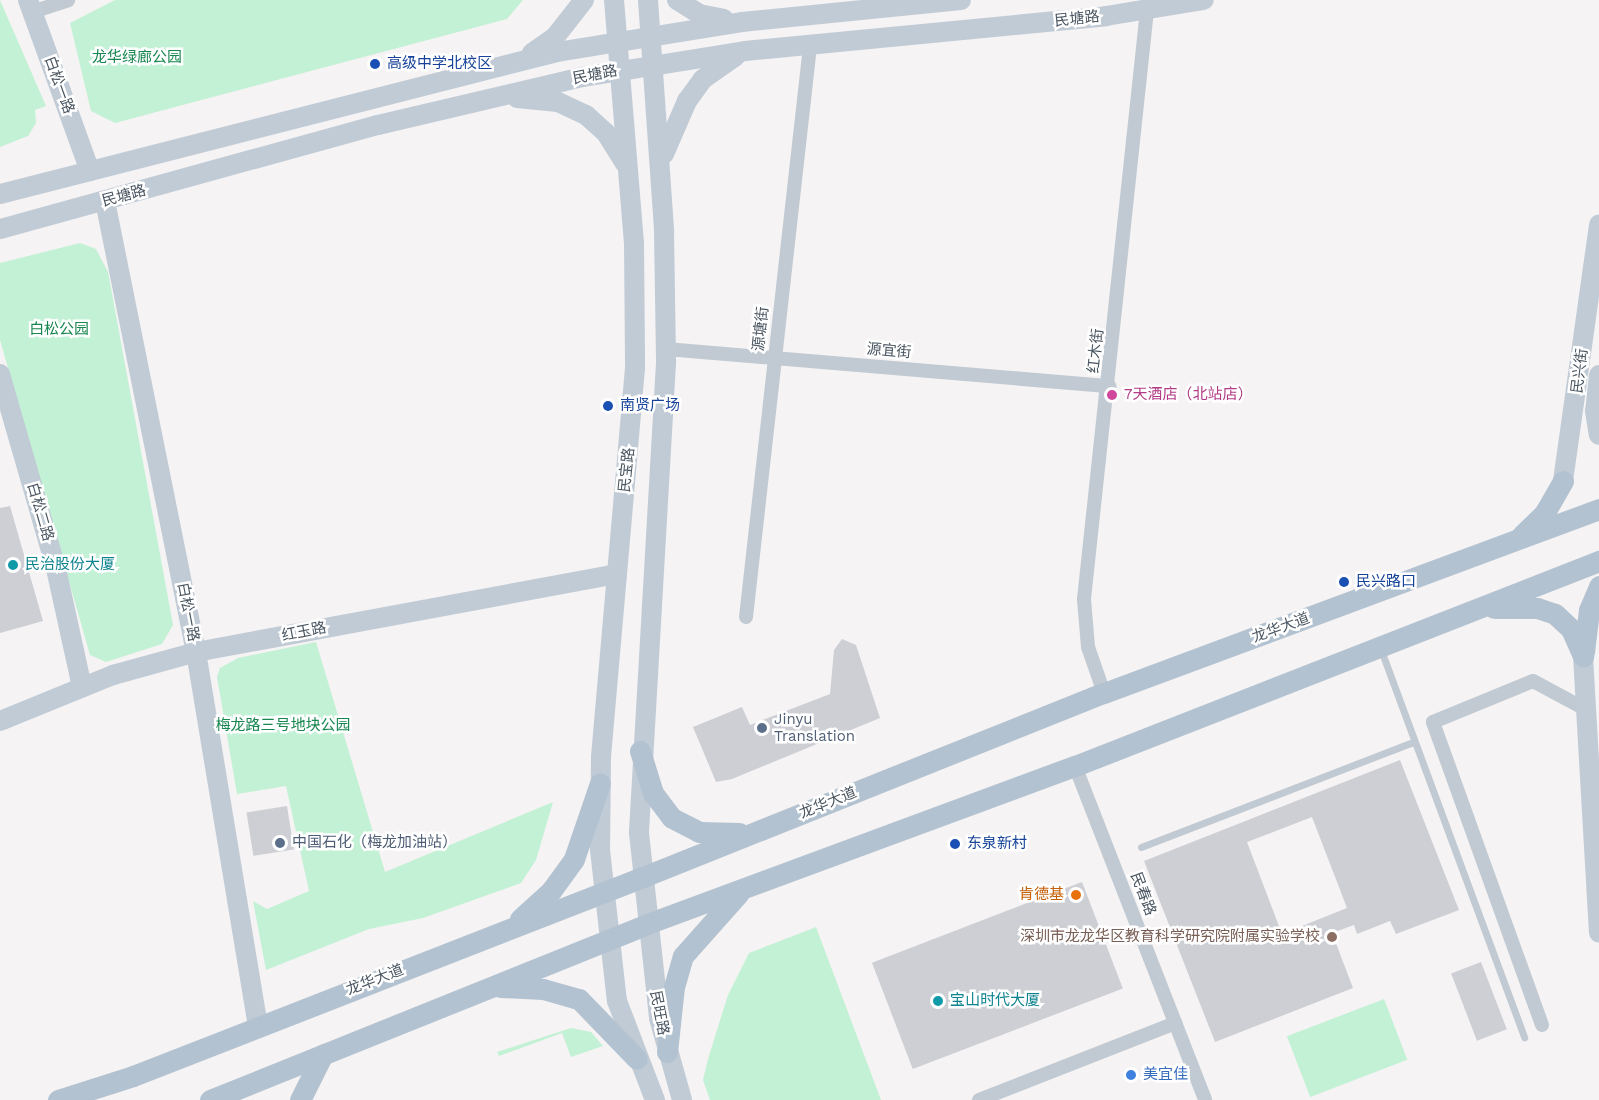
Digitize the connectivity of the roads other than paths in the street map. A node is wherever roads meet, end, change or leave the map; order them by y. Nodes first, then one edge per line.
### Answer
1 (68, 0) edge
2 (584, 0) edge
3 (614, 0) edge
4 (648, 0) edge
5 (677, 0) edge
6 (961, 0) edge
7 (1204, 0) edge
8 (30, 6) edge
9 (1147, 10) junction
10 (742, 22) junction
11 (652, 35) junction
12 (620, 40) junction
13 (810, 46) junction
14 (745, 51) junction
15 (519, 60) junction
16 (655, 66) junction
17 (623, 70) junction
18 (493, 96) junction
19 (90, 171) junction
20 (660, 172) junction
21 (630, 178) junction
22 (0, 194) edge
23 (105, 201) junction
24 (1599, 225) edge
25 (0, 229) edge
26 (666, 349) junction
27 (775, 358) junction
28 (0, 374) edge
29 (1599, 375) edge
30 (1109, 386) junction
31 (1599, 435) edge
32 (1563, 481) joint
33 (1599, 509) edge
34 (1509, 544) junction
35 (1599, 561) edge
36 (617, 574) junction
37 (1599, 586) edge
38 (1481, 608) junction
39 (746, 617) dead end
40 (1380, 647) junction
41 (196, 652) junction
42 (1583, 656) junction
43 (82, 687) junction
44 (1104, 693) junction
45 (1587, 710) junction
46 (0, 722) edge
47 (1413, 742) junction
48 (640, 751) junction
49 (1076, 766) junction
50 (600, 783) junction
51 (755, 832) junction
52 (1141, 847) dead end
53 (643, 878) junction
54 (742, 889) junction
55 (605, 891) junction
56 (647, 924) junction
57 (509, 928) junction
58 (1599, 933) edge
59 (610, 939) junction
60 (494, 986) junction
61 (1175, 1023) junction
62 (1542, 1025) dead end
63 (258, 1026) junction
64 (1524, 1037) dead end
65 (667, 1052) junction
66 (323, 1054) junction
67 (637, 1059) junction
68 (219, 1096) edge
69 (58, 1100) edge
70 (248, 1100) edge
71 (300, 1100) edge
72 (655, 1100) edge
73 (682, 1100) edge
74 (980, 1100) edge
75 (1205, 1100) edge

1 - 8 street
2 - 15 main road
3 - 12 main road, 民宝路
4 - 11 main road
5 - 10 main road
6 - 10 main road, 民塘路
7 - 9 main road, 民塘路
8 - 19 main road, 白松一路
9 - 13 main road, 民塘路
9 - 30 street, 红木街
10 - 11 main road, 民塘路
11 - 12 main road, 民塘路
11 - 16 main road
12 - 15 main road, 民塘路
12 - 17 main road, 民宝路
13 - 14 main road, 民塘路
13 - 27 street, 源塘街
14 - 16 main road, 民塘路
14 - 20 main road
15 - 19 main road, 民塘路
16 - 17 main road, 民塘路
16 - 20 main road
17 - 18 main road, 民塘路
17 - 21 main road, 民宝路
18 - 21 main road
18 - 23 main road, 民塘路
19 - 22 main road, 民塘路
20 - 26 main road
21 - 36 main road, 民宝路
23 - 25 main road, 民塘路
23 - 41 main road, 白松一路
24 - 32 main road, 民兴街
26 - 27 street, 源宜街
26 - 48 main road
27 - 30 street, 源宜街
27 - 39 street, 源塘街
28 - 43 main road, 白松二路
29 - 31 main road, 民兴街
30 - 44 street, 红木街
32 - 34 main road
33 - 34 main road, 龙华大道
34 - 44 main road, 龙华大道
35 - 38 main road
36 - 41 main road, 红玉路
36 - 50 main road, 民宝路
37 - 42 main road
38 - 40 main road
38 - 42 main road
40 - 47 lane
40 - 49 main road
41 - 43 main road, 红玉路
41 - 63 main road, 白松一路
42 - 45 main road
43 - 46 main road, 红玉路
44 - 51 main road, 龙华大道
45 - 58 main road
45 - 62 street
47 - 52 lane
47 - 64 lane
48 - 51 main road
48 - 53 main road
49 - 54 main road
49 - 61 street, 民春路
50 - 55 main road, 民宝路
50 - 57 main road
51 - 53 main road, 龙华大道
53 - 55 main road, 龙华大道
53 - 56 main road
54 - 56 main road
54 - 65 main road
55 - 57 main road, 龙华大道
55 - 59 main road, 民宝路
56 - 59 main road
56 - 65 main road, 民旺路
57 - 63 main road, 龙华大道
59 - 60 main road
59 - 67 main road
60 - 66 main road
60 - 67 main road
61 - 74 street
61 - 75 street, 民春路
63 - 69 main road, 龙华大道
65 - 73 main road, 民旺路
66 - 68 main road
66 - 71 main road
67 - 72 main road
68 - 70 main road

